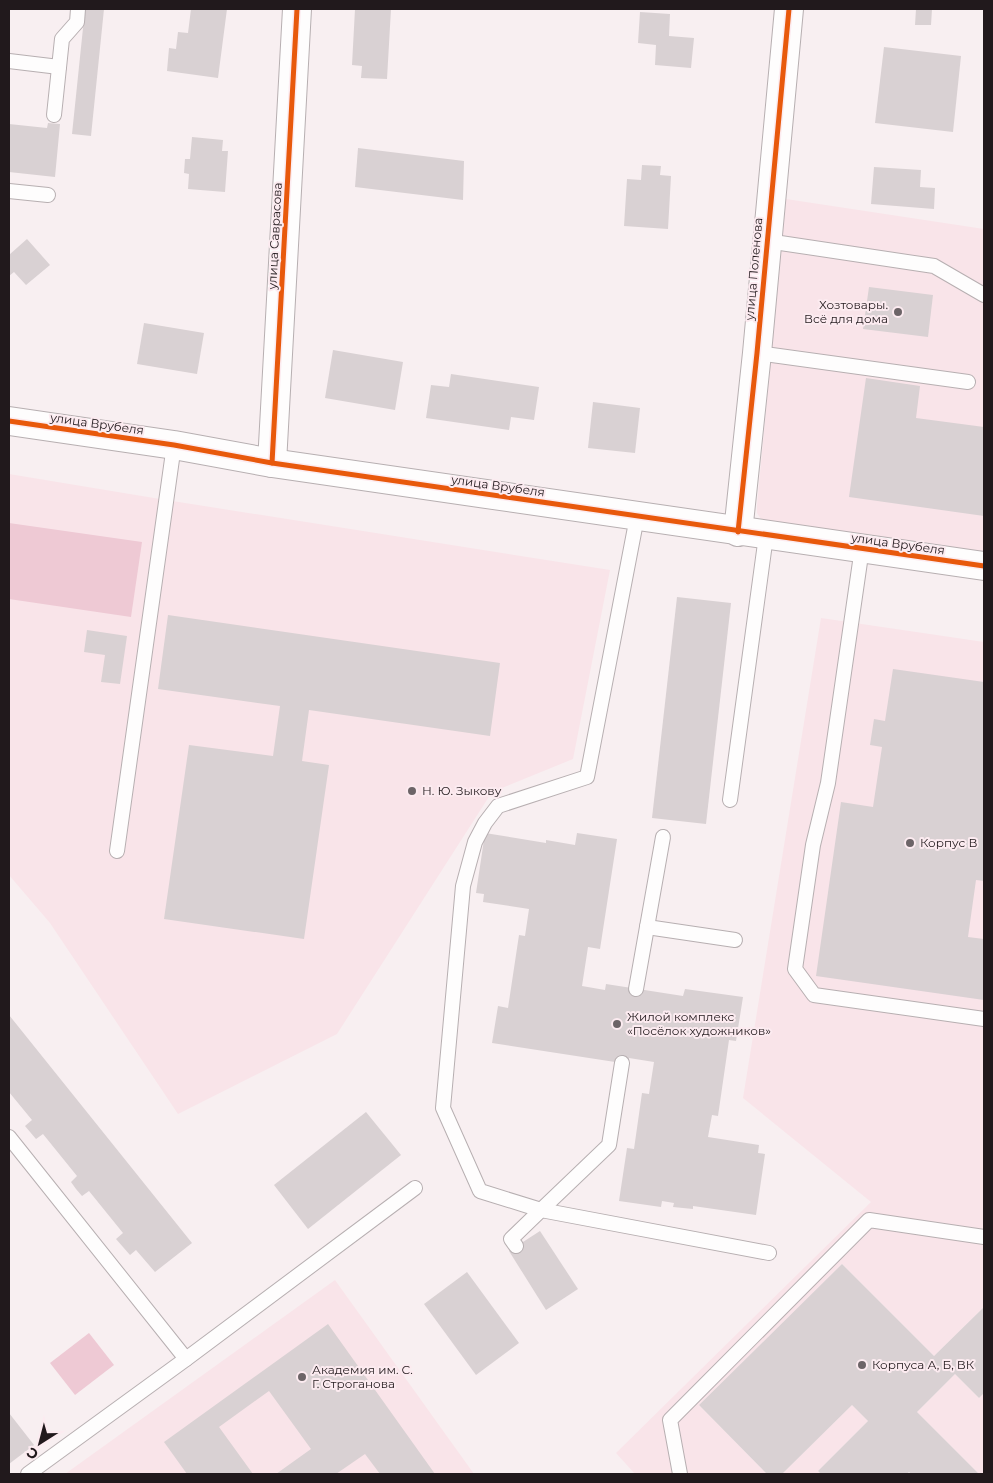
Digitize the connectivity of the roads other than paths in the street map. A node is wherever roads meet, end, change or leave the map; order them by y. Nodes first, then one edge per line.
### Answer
1 (78, 9) edge
2 (297, 9) edge
3 (788, 9) edge
4 (9, 61) edge
5 (59, 67) junction
6 (54, 115) dead end
7 (9, 192) edge
8 (48, 195) dead end
9 (767, 241) junction
10 (984, 296) edge
11 (757, 353) junction
12 (968, 382) dead end
13 (9, 422) edge
14 (174, 445) junction
15 (272, 464) junction
16 (637, 517) junction
17 (738, 532) junction
18 (766, 536) junction
19 (862, 548) junction
20 (984, 566) edge
21 (730, 800) dead end
22 (663, 837) dead end
23 (117, 852) dead end
24 (647, 927) junction
25 (735, 940) dead end
26 (636, 989) dead end
27 (984, 1019) edge
28 (622, 1063) dead end
29 (9, 1137) edge
30 (415, 1188) dead end
31 (541, 1210) junction
32 (984, 1237) edge
33 (516, 1246) dead end
34 (769, 1253) dead end
35 (186, 1359) junction
36 (28, 1474) edge
37 (680, 1474) edge

1 - 5 lane
2 - 15 street, улица Саврасова
3 - 9 street, улица Поленова
4 - 5 lane
5 - 6 lane
7 - 8 lane
9 - 10 lane
9 - 11 street, улица Поленова
11 - 12 lane
11 - 17 street, улица Поленова
13 - 14 street, улица Врубеля
14 - 15 street, улица Врубеля
14 - 23 lane
15 - 16 street, улица Врубеля
16 - 17 street, улица Врубеля
16 - 31 lane
17 - 18 street, улица Врубеля
18 - 19 street, улица Врубеля
18 - 21 lane
19 - 20 street, улица Врубеля
19 - 27 lane
22 - 24 lane
24 - 25 lane
24 - 26 lane
28 - 31 lane
29 - 35 lane
30 - 35 lane
31 - 33 lane
31 - 34 lane
32 - 37 lane
35 - 36 lane

